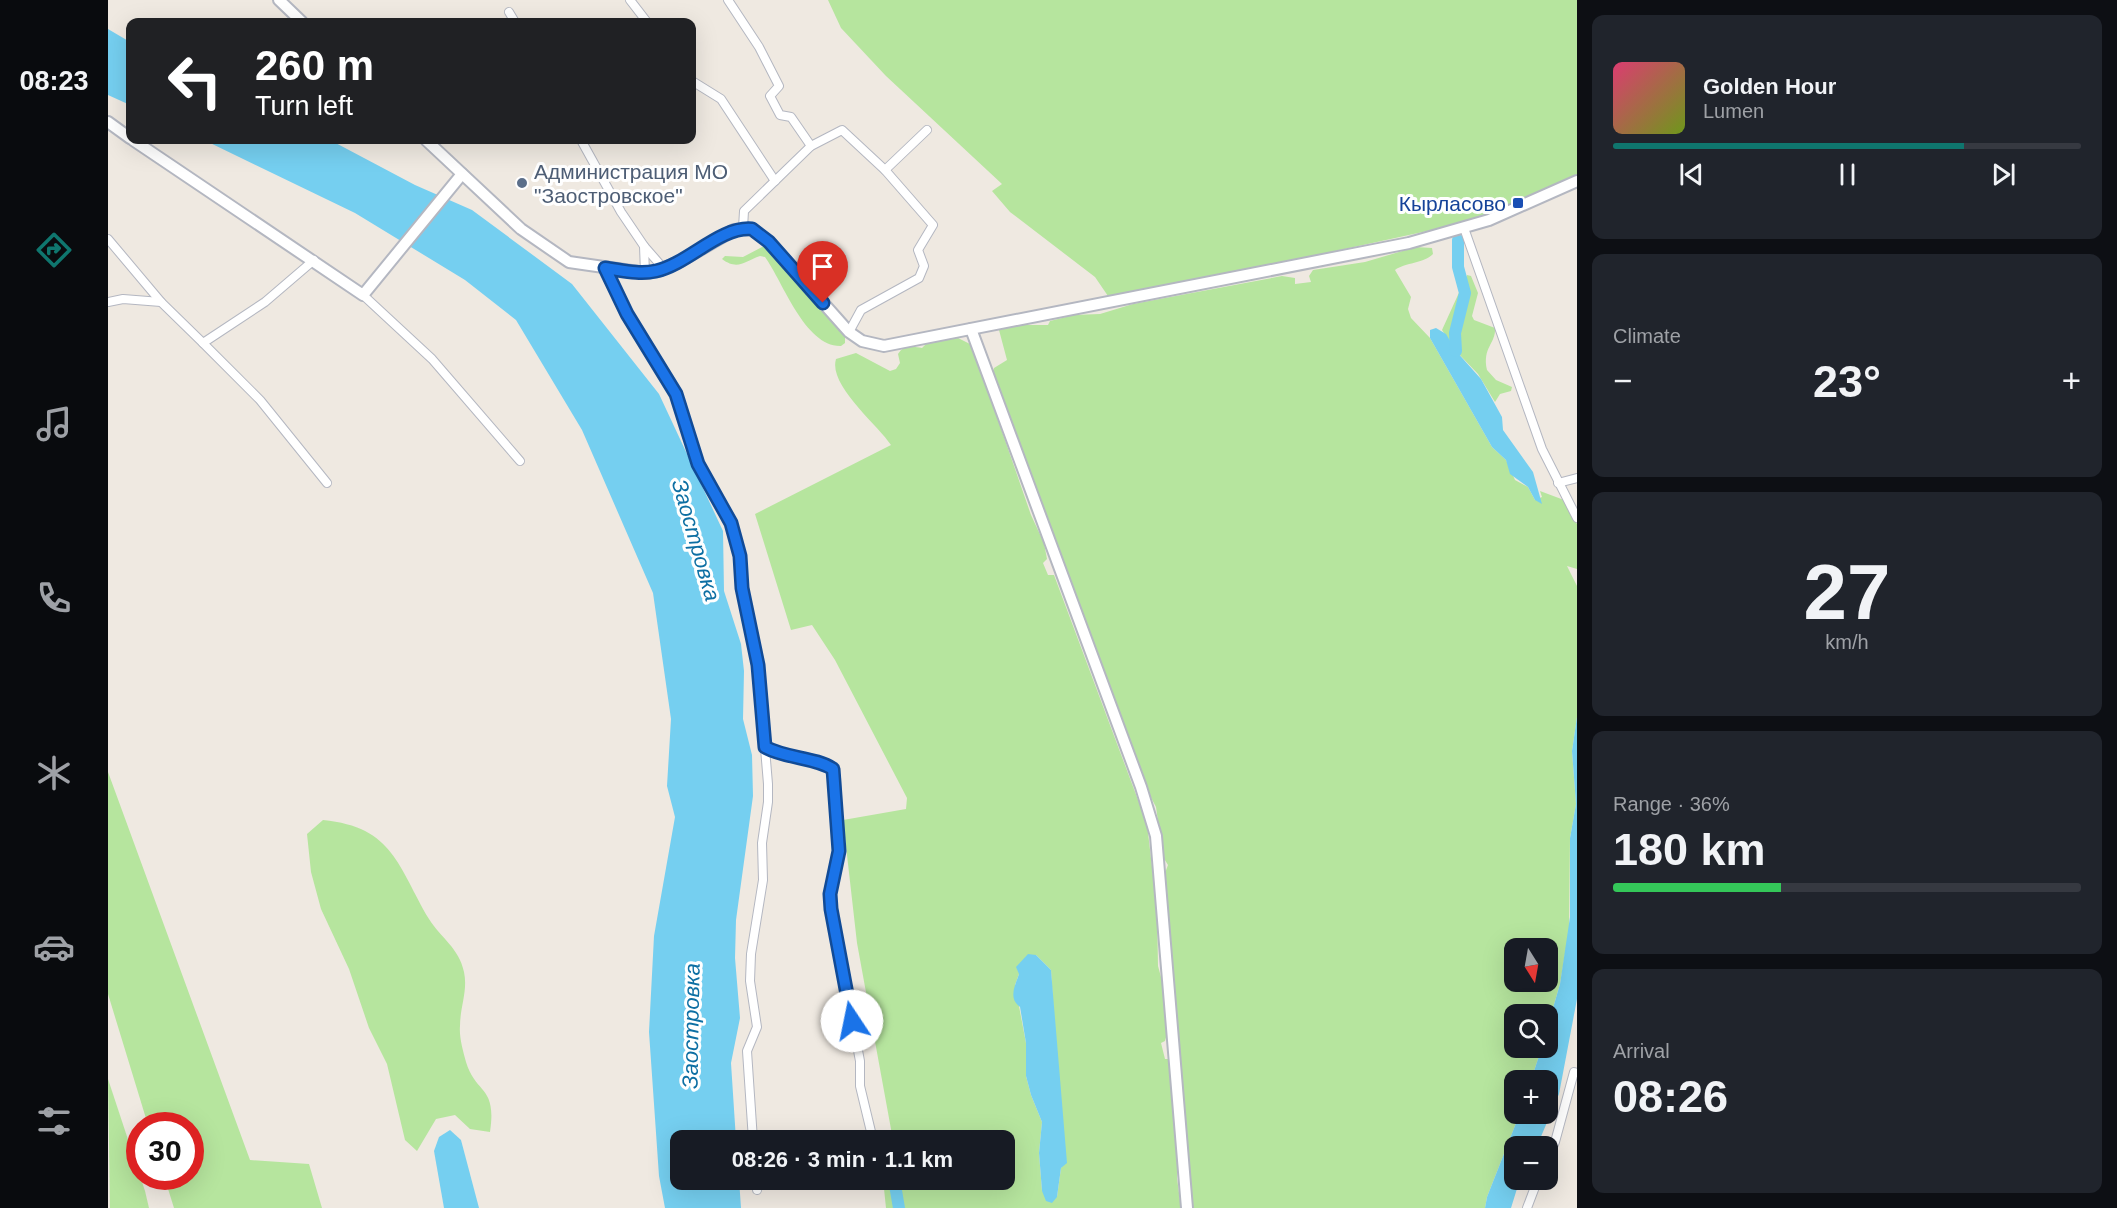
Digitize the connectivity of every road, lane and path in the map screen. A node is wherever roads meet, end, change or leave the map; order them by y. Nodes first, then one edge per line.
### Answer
1 (279, 0) edge
2 (630, 0) edge
3 (728, 0) edge
4 (509, 12) dead end
5 (298, 18) edge
6 (513, 18) edge
7 (644, 18) edge
8 (696, 83) edge
9 (110, 126) edge
10 (927, 130) dead end
11 (126, 135) edge
12 (139, 144) edge
13 (430, 144) edge
14 (583, 144) edge
15 (811, 146) junction
16 (885, 170) junction
17 (462, 174) junction
18 (775, 181) junction
19 (1577, 181) edge
20 (743, 228) junction
21 (1464, 228) junction
22 (108, 239) edge
23 (644, 246) junction
24 (314, 260) junction
25 (605, 268) junction
26 (664, 268) junction
27 (645, 273) junction
28 (363, 295) junction
29 (108, 302) edge
30 (161, 302) junction
31 (971, 329) junction
32 (849, 332) junction
33 (203, 343) junction
34 (520, 461) dead end
35 (1577, 478) edge
36 (327, 483) dead end
37 (1558, 483) junction
38 (1577, 518) edge
39 (765, 747) junction
40 (1577, 1073) edge
41 (752, 1130) edge
42 (871, 1130) edge
43 (1558, 1136) edge
44 (1534, 1190) edge
45 (1187, 1208) edge
46 (1527, 1208) edge

1 - 5 street
2 - 7 street
3 - 15 street
4 - 6 street
8 - 18 street
9 - 11 street
10 - 16 street
12 - 24 street
13 - 17 street
14 - 23 street
15 - 16 street
15 - 18 street
16 - 32 street
17 - 25 street
17 - 28 street
18 - 20 street
19 - 21 street
20 - 26 street
20 - 32 street
21 - 31 street
21 - 37 street
22 - 30 street
23 - 26 street
23 - 27 street
24 - 28 street
24 - 33 street
25 - 27 street
25 - 39 street
26 - 27 street
28 - 34 street
29 - 30 street
30 - 33 street
31 - 32 street
31 - 45 street
33 - 36 street
35 - 37 street
37 - 38 street
39 - 41 street
39 - 42 street
40 - 43 street
44 - 46 street

